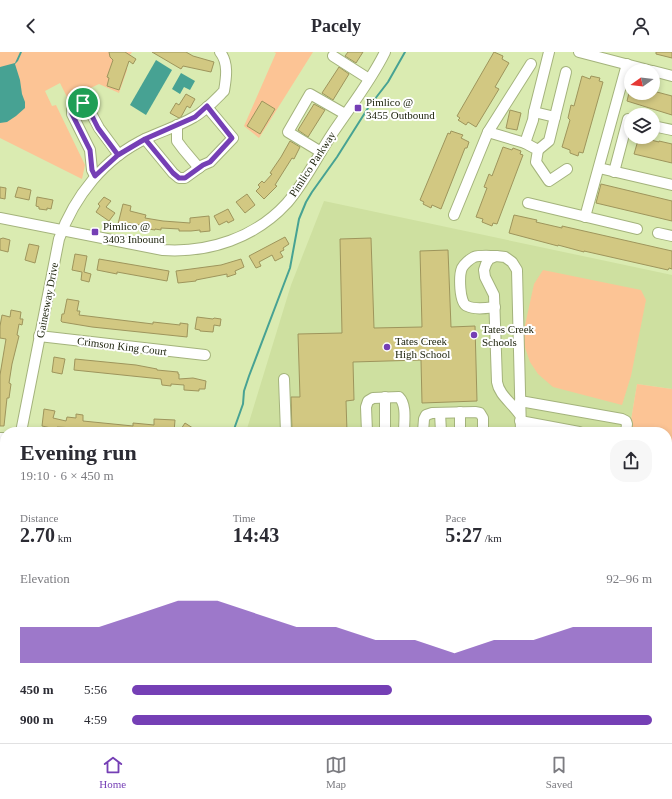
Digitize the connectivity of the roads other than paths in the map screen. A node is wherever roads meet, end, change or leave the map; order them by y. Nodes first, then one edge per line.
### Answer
1 (385, 52) edge
2 (549, 52) edge
3 (579, 52) edge
4 (220, 53) edge
5 (333, 56) dead end
6 (530, 64) dead end
7 (627, 64) edge
8 (566, 72) dead end
9 (660, 73) edge
10 (624, 75) edge
11 (672, 76) edge
12 (369, 79) junction
13 (207, 106) junction
14 (534, 112) junction
15 (345, 114) junction
16 (613, 115) junction
17 (555, 118) junction
18 (624, 118) edge
19 (177, 125) junction
20 (660, 127) edge
21 (672, 130) edge
22 (488, 132) junction
23 (145, 139) junction
24 (624, 139) edge
25 (525, 143) junction
26 (538, 150) junction
27 (321, 152) junction
28 (118, 155) junction
29 (199, 168) junction
30 (599, 168) junction
31 (568, 169) dead end
32 (614, 172) junction
33 (95, 176) junction
34 (672, 185) edge
35 (528, 203) dead end
36 (454, 215) dead end
37 (585, 217) junction
38 (0, 218) edge
39 (637, 229) dead end
40 (62, 230) junction
41 (658, 233) dead end
42 (672, 236) edge
43 (496, 256) junction
44 (495, 307) junction
45 (40, 336) junction
46 (205, 355) dead end
47 (284, 379) dead end
48 (385, 397) junction
49 (520, 402) junction
50 (460, 412) junction
51 (440, 413) junction
52 (520, 418) junction
53 (22, 427) edge
54 (286, 427) edge
55 (367, 427) edge
56 (385, 427) edge
57 (404, 427) edge
58 (423, 427) edge
59 (441, 427) edge
60 (460, 427) edge
61 (483, 427) edge
62 (520, 427) edge
63 (558, 427) edge
64 (627, 427) edge

1 - 12 street, Pimlico Parkway
2 - 14 street
3 - 7 street
4 - 13 street, Gainesway Drive
5 - 12 street
6 - 22 street
8 - 17 street
9 - 11 street
10 - 16 street
12 - 15 street, Pimlico Parkway
13 - 19 street, Gainesway Drive
13 - 29 street
14 - 17 street
14 - 25 street
15 - 27 street, Pimlico Parkway
15 - 27 street
16 - 18 street
16 - 30 street
17 - 26 street
19 - 23 street, Gainesway Drive
19 - 29 street
20 - 21 street
22 - 25 street
22 - 36 street
23 - 28 street, Gainesway Drive
23 - 29 street
24 - 32 street
25 - 26 street
26 - 31 street
27 - 40 street, Pimlico Parkway
28 - 33 street, Gainesway Drive
28 - 33 street
30 - 32 street
30 - 37 street
32 - 34 street
33 - 40 street, Gainesway Drive
35 - 37 street
37 - 39 street
38 - 40 street, Pimlico Parkway
40 - 45 street, Gainesway Drive
41 - 42 street
43 - 44 street
43 - 44 street
43 - 49 street
44 - 52 street
45 - 46 street, Crimson King Court
45 - 53 street, Gainesway Drive
47 - 54 street
48 - 55 street
48 - 56 street
48 - 57 street
49 - 52 street
49 - 64 street
50 - 51 street
50 - 60 street
50 - 61 street
51 - 58 street
51 - 59 street
52 - 62 street
52 - 63 street

